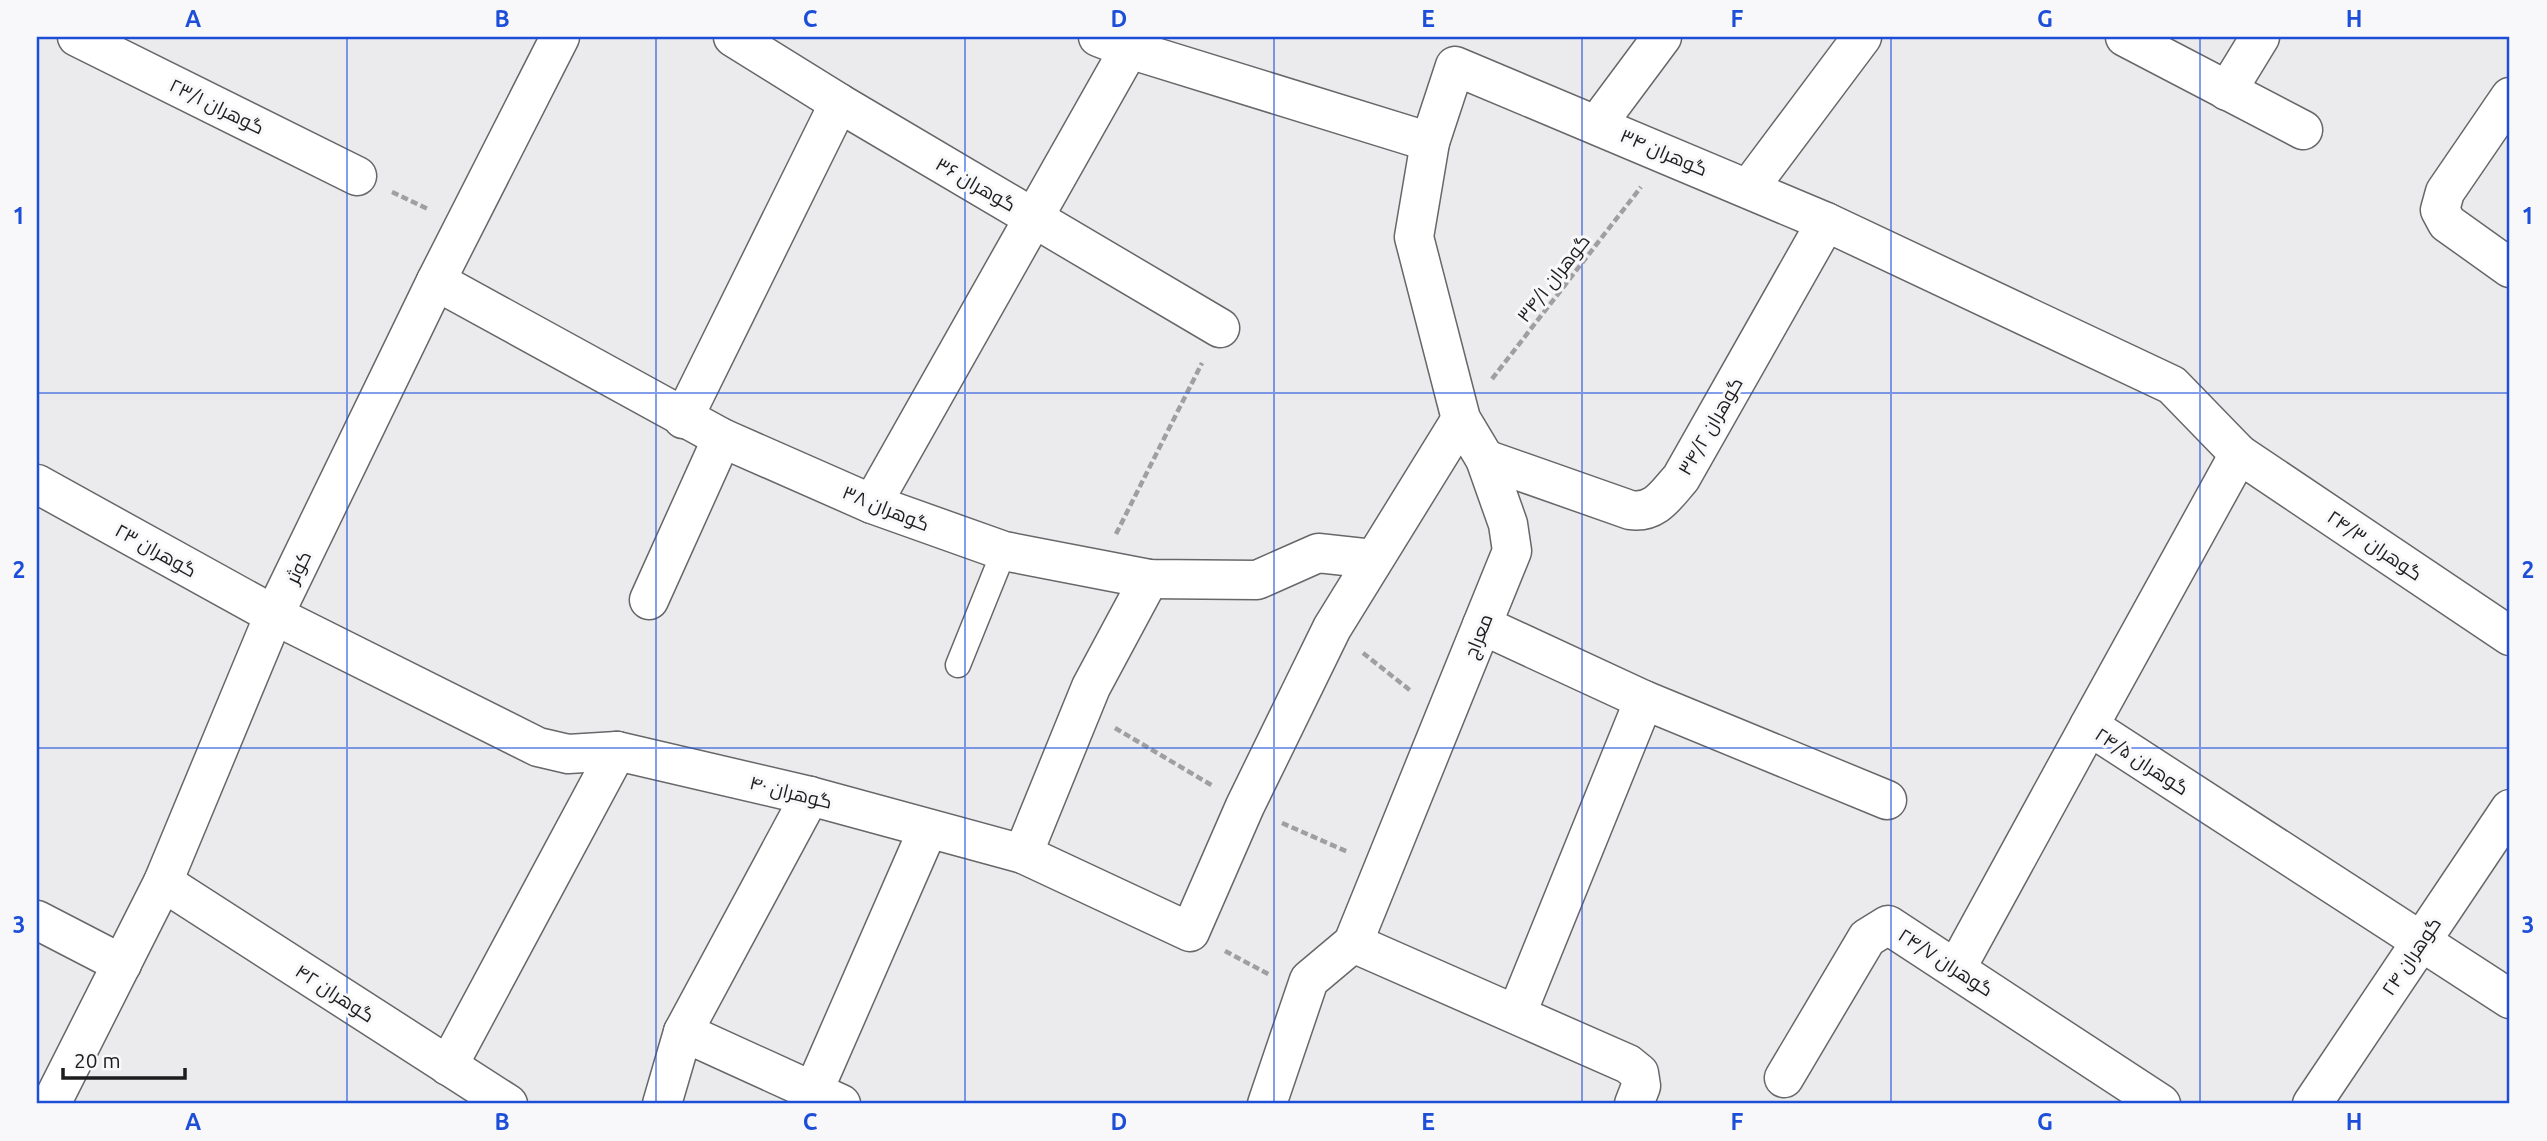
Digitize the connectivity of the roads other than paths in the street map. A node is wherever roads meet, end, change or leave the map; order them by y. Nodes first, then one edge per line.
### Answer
1 (77, 37) edge
2 (560, 37) edge
3 (733, 37) edge
4 (1662, 37) edge
5 (1862, 37) edge
6 (2125, 37) edge
7 (2260, 37) edge
8 (1113, 43) edge
9 (1180, 50) edge
10 (1458, 51) edge
11 (2227, 91) junction
12 (2510, 97) edge
13 (839, 103) junction
14 (1598, 123) junction
15 (2303, 130) dead end
16 (1430, 142) junction
17 (357, 176) road end
18 (1749, 188) junction
19 (1035, 219) junction
20 (1826, 222) junction
21 (2510, 268) edge
22 (436, 282) junction
23 (1220, 328) road end
24 (683, 419) junction
25 (1461, 419) junction
26 (722, 438) junction
27 (2239, 454) junction
28 (1485, 459) junction
29 (37, 484) edge
30 (872, 505) junction
31 (1004, 551) junction
32 (1373, 559) junction
33 (1149, 579) junction
34 (649, 600) dead end
35 (274, 615) junction
36 (1482, 625) junction
37 (2510, 636) edge
38 (958, 665) dead end
39 (1644, 700) junction
40 (2089, 726) junction
41 (617, 751) junction
42 (810, 796) junction
43 (1887, 800) dead end
44 (2510, 809) edge
45 (929, 828) junction
46 (1023, 854) junction
47 (163, 882) junction
48 (37, 920) edge
49 (2421, 941) junction
50 (1353, 943) junction
51 (122, 964) junction
52 (1956, 969) junction
53 (2510, 999) edge
54 (1517, 1013) junction
55 (683, 1032) junction
56 (448, 1066) junction
57 (1784, 1078) dead end
58 (827, 1098) edge
59 (51, 1104) edge
60 (508, 1104) edge
61 (662, 1104) edge
62 (1267, 1104) edge
63 (1634, 1104) edge
64 (2161, 1104) edge
65 (2312, 1104) edge

1 - 17 street, گوهران ۲۳/۱
2 - 22 street, کوثر
3 - 13 street, گوهران ۳۶
4 - 14 street
5 - 18 street
6 - 11 street
7 - 11 street
8 - 9 street
8 - 19 street
9 - 16 street
10 - 14 street, گوهران ۳۴
10 - 16 street, گوهران ۳۴
11 - 15 street
12 - 21 street
13 - 19 street, گوهران ۳۶
13 - 24 street
14 - 18 street, گوهران ۳۴
16 - 25 street, معراج
18 - 20 street, گوهران ۳۴
19 - 23 street, گوهران ۳۶
19 - 30 street
20 - 27 street, گوهران ۳۴
20 - 28 street, گوهران ۳۴/۲
22 - 24 street, گوهران ۳۸
22 - 35 street, کوثر
24 - 26 street, گوهران ۳۸
25 - 28 street, معراج
25 - 32 street
26 - 30 street, گوهران ۳۸
26 - 34 street
27 - 37 street, گوهران ۲۴/۳
27 - 40 street, گوهران ۲۴/۵
28 - 36 street, معراج
29 - 35 street, گوهران ۲۳
30 - 31 street, گوهران ۳۸
31 - 33 street, گوهران ۳۸
31 - 38 lane
32 - 33 street, گوهران ۳۸
32 - 46 street, گوهران ۴۰
33 - 46 street
35 - 41 street, گوهران ۴۰
35 - 47 street, کوثر
36 - 39 street
36 - 50 street, معراج
39 - 43 street
39 - 54 street
40 - 49 street, گوهران ۲۴/۵
40 - 52 street
41 - 42 street, گوهران ۴۰
41 - 56 street
42 - 45 street, گوهران ۴۰
42 - 55 street
44 - 49 street, گوهران ۲۴
45 - 46 street, گوهران ۴۰
45 - 58 street
47 - 51 street, کوثر
47 - 56 street, گوهران ۴۲
48 - 51 street
49 - 53 street, گوهران ۲۴/۵
49 - 65 street, گوهران ۲۴
50 - 54 street
50 - 62 street, معراج
51 - 59 street, کوثر
52 - 57 street, گوهران ۲۴/۷
52 - 64 street, گوهران ۲۴/۷
54 - 63 street
55 - 58 street
55 - 61 street
56 - 60 street, گوهران ۴۲

